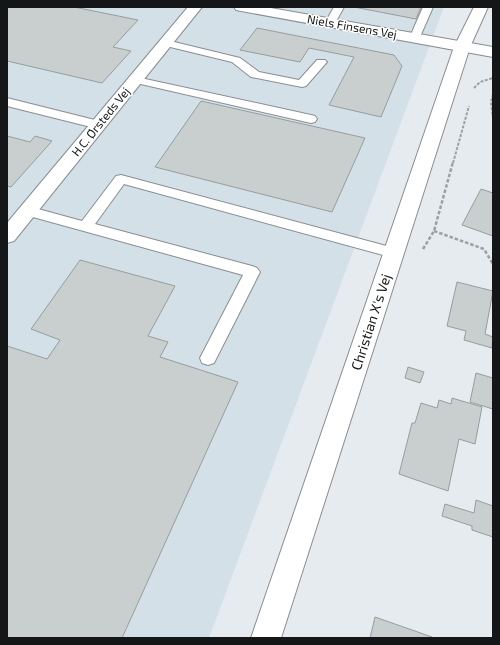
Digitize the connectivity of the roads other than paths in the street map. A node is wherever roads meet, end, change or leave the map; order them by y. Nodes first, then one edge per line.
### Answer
1 (195, 7) edge
2 (241, 7) edge
3 (339, 7) edge
4 (428, 7) edge
5 (481, 7) edge
6 (260, 9) edge
7 (330, 23) junction
8 (414, 39) junction
9 (166, 43) junction
10 (462, 48) junction
11 (493, 52) edge
12 (321, 62) dead end
13 (136, 80) junction
14 (7, 102) edge
15 (311, 119) dead end
16 (99, 125) junction
17 (27, 211) junction
18 (86, 226) junction
19 (7, 236) edge
20 (394, 253) junction
21 (208, 358) dead end
22 (266, 638) edge

1 - 9 street, H.C. Ørsteds Vej
2 - 6 street, Niels Finsens Vej
3 - 7 lane
4 - 8 lane
5 - 10 street, Christian X's Vej
6 - 7 street, Niels Finsens Vej
7 - 8 street, Niels Finsens Vej
8 - 10 street, Niels Finsens Vej
9 - 12 lane
9 - 13 street, H.C. Ørsteds Vej
10 - 11 street, Niels Finsens Vej
10 - 20 street, Christian X's Vej
13 - 15 lane
13 - 16 street, H.C. Ørsteds Vej
14 - 16 lane
16 - 17 street, H.C. Ørsteds Vej
17 - 18 lane
17 - 19 street, H.C. Ørsteds Vej
18 - 20 lane
18 - 21 lane
20 - 22 street, Christian X's Vej

